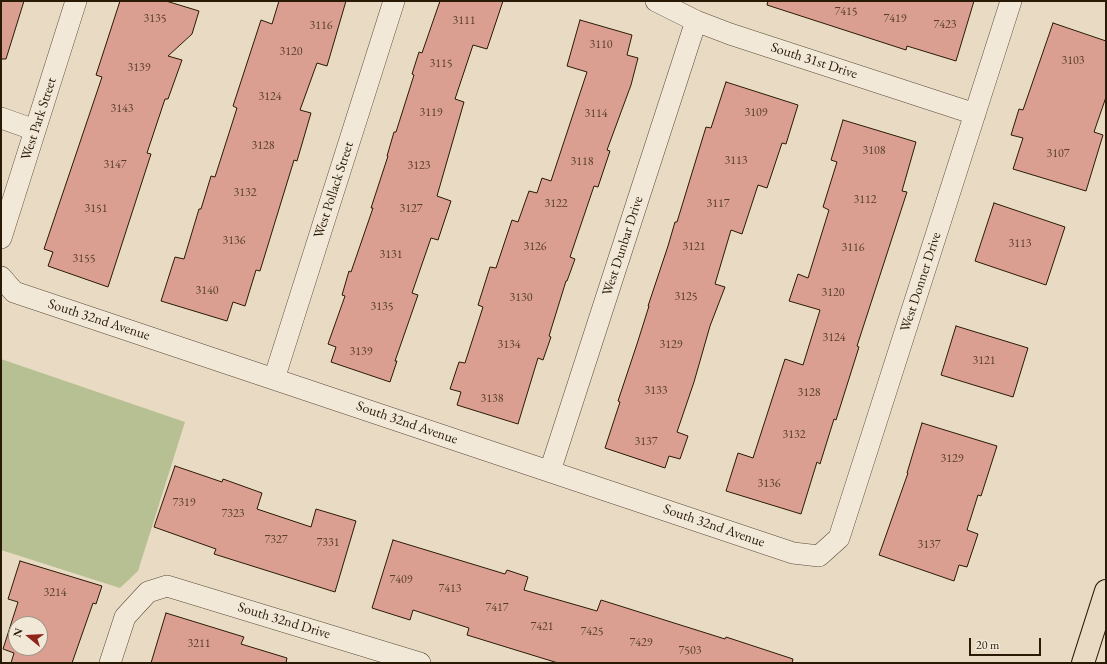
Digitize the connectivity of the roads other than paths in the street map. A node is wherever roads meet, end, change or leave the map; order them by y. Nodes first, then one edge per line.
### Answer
1 (76, 1) edge
2 (394, 1) edge
3 (656, 1) edge
4 (1011, 1) edge
5 (696, 21) junction
6 (975, 114) junction
7 (1, 118) edge
8 (35, 130) junction
9 (1, 238) edge
10 (1, 277) edge
11 (274, 379) junction
12 (550, 471) junction
13 (819, 556) joint
14 (1106, 591) edge
15 (110, 663) edge
16 (420, 663) edge
17 (1083, 663) edge

1 - 8 street, West Park Street
2 - 11 street, West Pollack Street
3 - 5 street, South 31st Drive
4 - 6 street, West Donner Drive
5 - 6 street, South 31st Drive
5 - 12 street, West Dunbar Drive
6 - 13 street, West Donner Drive
7 - 8 street
8 - 9 street, West Park Street
10 - 11 street, South 32nd Avenue
11 - 12 street, South 32nd Avenue
12 - 13 street, South 32nd Avenue
14 - 17 main road
15 - 16 street, South 32nd Drive

